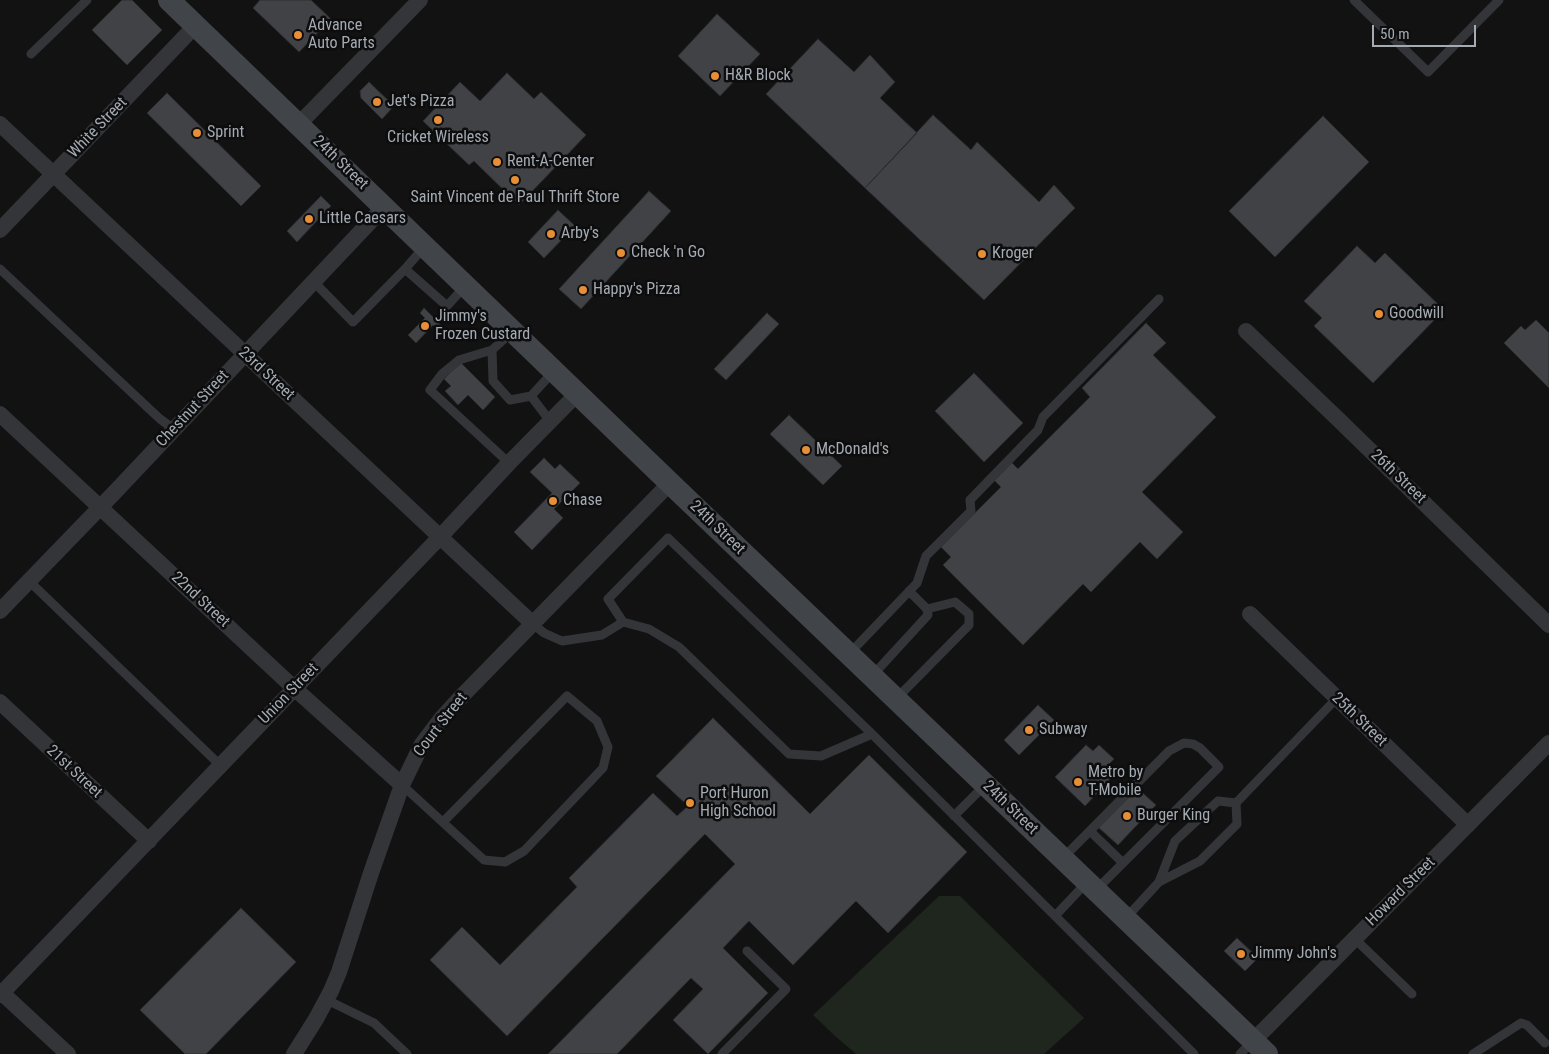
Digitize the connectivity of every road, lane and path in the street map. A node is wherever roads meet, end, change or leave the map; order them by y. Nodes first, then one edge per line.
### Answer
1 (87, 0) edge
2 (420, 0) edge
3 (1354, 0) edge
4 (1499, 0) edge
5 (177, 2) edge
6 (196, 26) junction
7 (31, 54) dead end
8 (0, 124) edge
9 (299, 124) junction
10 (54, 175) junction
11 (384, 206) junction
12 (0, 230) edge
13 (425, 246) junction
14 (0, 269) edge
15 (405, 269) junction
16 (314, 282) junction
17 (466, 285) junction
18 (1159, 300) dead end
19 (513, 330) junction
20 (1246, 331) dead end
21 (492, 350) junction
22 (245, 354) junction
23 (554, 370) junction
24 (578, 394) junction
25 (531, 396) junction
26 (0, 414) edge
27 (550, 422) junction
28 (174, 429) junction
29 (509, 463) junction
30 (670, 483) junction
31 (100, 508) junction
32 (440, 538) junction
33 (29, 581) junction
34 (909, 591) junction
35 (927, 609) junction
36 (0, 611) edge
37 (1250, 614) dead end
38 (624, 622) junction
39 (533, 624) junction
40 (1549, 625) edge
41 (849, 654) junction
42 (872, 676) junction
43 (294, 688) junction
44 (1337, 698) junction
45 (896, 699) junction
46 (0, 702) edge
47 (872, 734) junction
48 (1549, 743) edge
49 (221, 766) junction
50 (985, 784) junction
51 (402, 785) junction
52 (1236, 803) junction
53 (954, 816) junction
54 (442, 822) junction
55 (1468, 825) junction
56 (1090, 831) junction
57 (148, 841) junction
58 (1063, 858) junction
59 (1123, 864) junction
60 (1159, 882) junction
61 (1092, 886) junction
62 (1055, 916) junction
63 (1126, 919) junction
64 (1355, 939) junction
65 (747, 951) dead end
66 (1, 993) edge
67 (1412, 994) dead end
68 (326, 1000) junction
69 (1545, 1043) dead end
70 (1253, 1050) edge
71 (68, 1054) edge
72 (294, 1054) edge
73 (407, 1054) edge
74 (722, 1054) edge
75 (1194, 1054) edge
76 (1473, 1054) edge

1 - 7 lane
2 - 9 street
3 - 4 lane
5 - 6 street, 24th Street
6 - 9 street, 24th Street
6 - 10 street, White Street
8 - 10 street, 23rd Street
9 - 11 street, 24th Street
10 - 12 street, White Street
10 - 22 street, 23rd Street
11 - 13 street, 24th Street
11 - 16 street, Chestnut Street
13 - 15 lane
13 - 17 street, 24th Street
14 - 28 lane
15 - 16 lane
15 - 17 lane
16 - 22 street, Chestnut Street
17 - 19 street, 24th Street
18 - 34 lane
19 - 21 lane
19 - 23 street, 24th Street
20 - 40 street, 26th Street
21 - 25 lane
21 - 29 lane
22 - 28 street, Chestnut Street
22 - 32 street, 23rd Street
23 - 24 street, 24th Street
23 - 25 lane
24 - 27 street, Union Street
24 - 30 street, 24th Street
25 - 27 lane
26 - 31 street, 22nd Street
27 - 29 street, Union Street
28 - 31 street, Chestnut Street
29 - 32 street, Union Street
30 - 39 street, Court Street
30 - 41 street, 24th Street
31 - 33 street, Chestnut Street
31 - 43 street, 22nd Street
32 - 39 street, 23rd Street
32 - 43 street, Union Street
33 - 36 street, Chestnut Street
33 - 49 lane
34 - 35 lane
34 - 41 lane
35 - 42 lane
35 - 45 lane
37 - 44 street, 25th Street
38 - 39 lane
38 - 47 lane
38 - 47 lane
39 - 51 street, Court Street
41 - 42 street, 24th Street
42 - 45 street, 24th Street
43 - 49 street, Union Street
43 - 51 street, 22nd Street
44 - 52 lane
44 - 55 street, 25th Street
45 - 50 street, 24th Street
46 - 57 street, 21st Street
47 - 53 lane
48 - 55 street, Howard Street
49 - 57 street, Union Street
50 - 53 lane
50 - 58 street, 24th Street
51 - 54 lane
51 - 68 street, Court Street
52 - 60 lane
52 - 60 lane
53 - 62 lane
54 - 54 lane
55 - 64 street, Howard Street
56 - 58 lane
56 - 59 lane
56 - 59 lane
57 - 66 street, Union Street
58 - 61 street, 24th Street
59 - 61 lane
60 - 63 lane
61 - 62 lane
61 - 63 street, 24th Street
62 - 75 lane
63 - 70 street, 24th Street
64 - 67 lane
64 - 70 street, Howard Street
65 - 74 lane
66 - 71 street
68 - 72 street, Court Street
68 - 73 lane
69 - 76 lane

